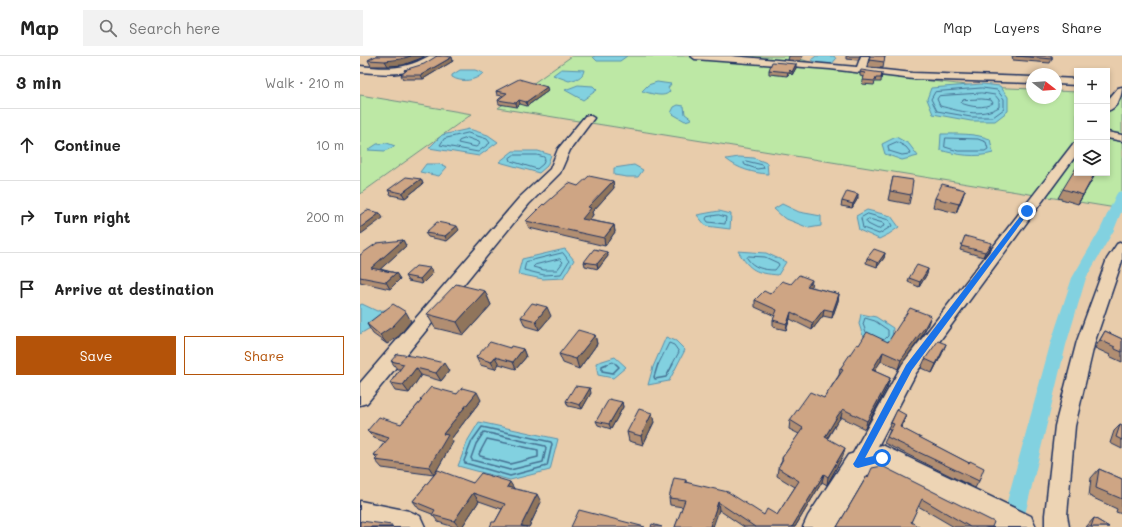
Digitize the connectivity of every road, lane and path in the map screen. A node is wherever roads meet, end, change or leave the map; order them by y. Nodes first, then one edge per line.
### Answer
1 (436, 56) edge
2 (695, 56) edge
3 (865, 56) edge
4 (360, 70) edge
5 (861, 70) junction
6 (1026, 80) edge
7 (1062, 81) edge
8 (1074, 82) edge
9 (1110, 89) edge
10 (1121, 91) edge
11 (1110, 104) edge
12 (589, 118) dead end
13 (1110, 136) edge
14 (1122, 138) edge
15 (1074, 150) edge
16 (1122, 247) edge
17 (360, 397) edge
18 (858, 464) junction
19 (360, 516) edge
20 (1010, 522) edge
21 (409, 527) edge
22 (819, 527) edge
23 (1057, 527) edge

1 - 4 street
2 - 5 street
3 - 5 street
5 - 6 street
7 - 8 street
9 - 10 street
10 - 11 street
12 - 17 street
13 - 14 street
15 - 18 street
16 - 23 street
18 - 20 street
18 - 22 street
19 - 21 street

